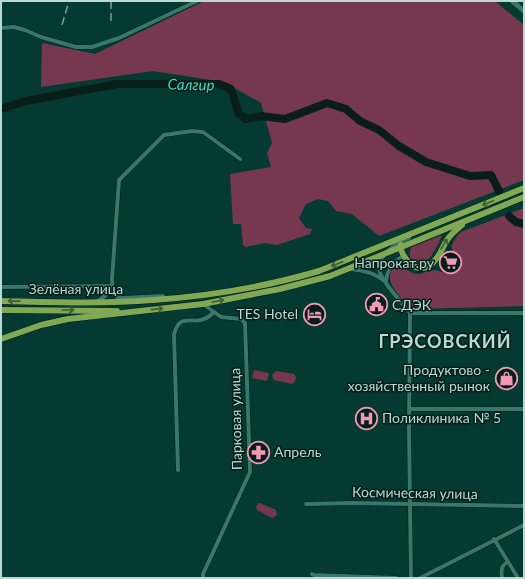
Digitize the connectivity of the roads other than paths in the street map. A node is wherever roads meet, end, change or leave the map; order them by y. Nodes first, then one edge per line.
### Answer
1 (197, 1) edge
2 (512, 1) edge
3 (524, 11) edge
4 (1, 28) edge
5 (240, 159) dead end
6 (524, 188) edge
7 (524, 197) edge
8 (470, 219) junction
9 (439, 223) junction
10 (409, 238) junction
11 (400, 248) junction
12 (385, 254) junction
13 (404, 256) junction
14 (347, 268) junction
15 (386, 282) junction
16 (1, 287) edge
17 (112, 288) junction
18 (200, 295) junction
19 (1, 301) edge
20 (96, 302) junction
21 (203, 304) junction
22 (1, 310) edge
23 (136, 311) junction
24 (214, 312) junction
25 (410, 313) junction
26 (524, 313) edge
27 (1, 339) edge
28 (410, 409) junction
29 (524, 409) edge
30 (178, 470) dead end
31 (306, 504) dead end
32 (410, 504) junction
33 (524, 506) edge
34 (524, 525) edge
35 (494, 539) junction
36 (508, 562) junction
37 (312, 574) dead end
38 (203, 578) edge
39 (396, 578) edge
40 (411, 578) edge
41 (420, 578) edge
42 (502, 578) edge
43 (518, 578) edge

1 - 4 street
2 - 3 street
5 - 17 street, Зелёная улица
6 -> 9 main road
7 - 8 main road
8 - 11 main road
13 -> 8 main road
9 - 10 main road
9 -> 18 main road, Зелёная улица
10 - 11 main road
10 - 12 street
11 - 12 main road
11 - 13 main road
12 - 14 main road
12 - 15 street
13 - 15 street
14 - 15 street
21 -> 14 main road
15 - 25 street
16 - 17 street
17 - 18 street, Зелёная улица
17 - 20 street
18 - 20 main road, Зелёная улица
20 -> 19 main road, Зелёная улица
23 -> 21 main road
21 - 24 street, Парковая улица
22 -> 23 main road
23 - 27 main road
24 - 30 street
24 - 38 street, Парковая улица
25 - 26 street
25 - 28 street
28 - 29 street
28 - 32 street
31 - 32 street, Космическая улица
32 - 33 street, Космическая улица
32 - 40 street
34 - 35 street
35 - 36 street
35 - 41 street
36 - 42 street
36 - 43 street
37 - 39 street

